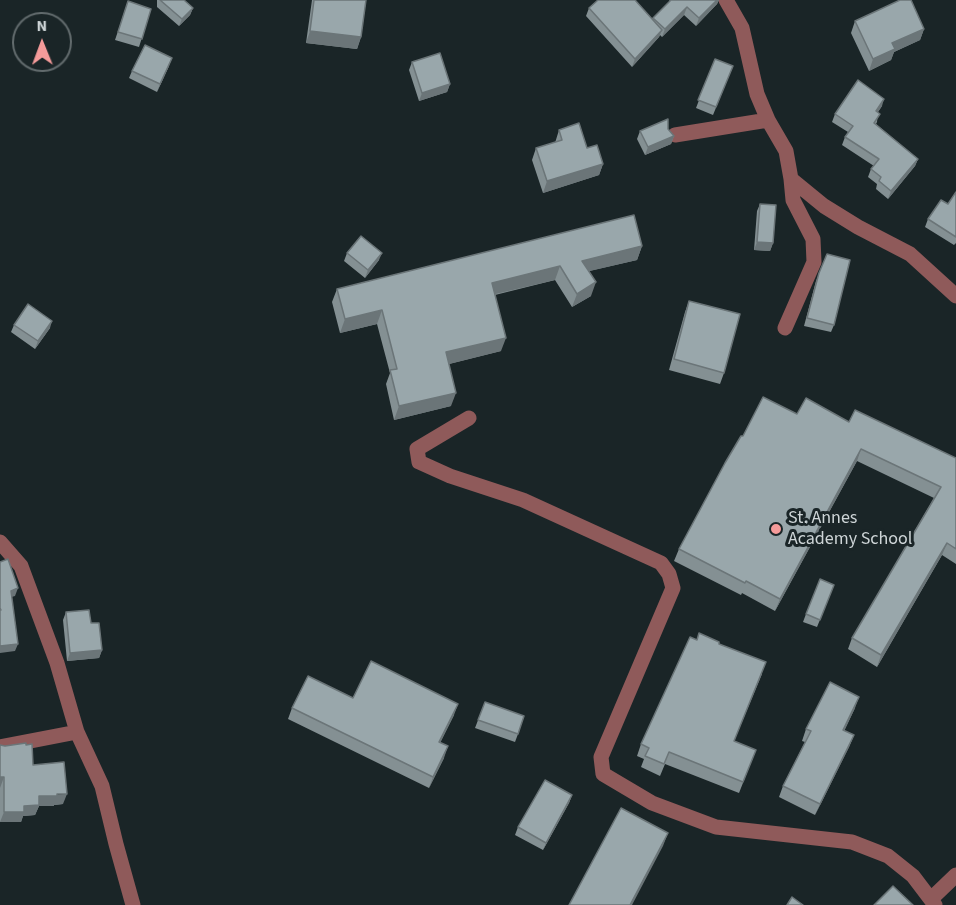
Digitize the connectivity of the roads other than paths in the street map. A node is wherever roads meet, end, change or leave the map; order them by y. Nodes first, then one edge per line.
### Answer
1 (726, 0) edge
2 (768, 120) junction
3 (675, 135) edge
4 (791, 179) junction
5 (956, 296) edge
6 (785, 328) dead end
7 (469, 418) dead end
8 (0, 542) edge
9 (77, 732) junction
10 (0, 747) edge
11 (956, 875) edge
12 (933, 902) edge
13 (133, 905) edge

1 - 2 street
2 - 3 street
2 - 4 street
4 - 5 street
4 - 6 street
7 - 12 street
8 - 9 street
9 - 10 street
9 - 13 street
11 - 12 street

